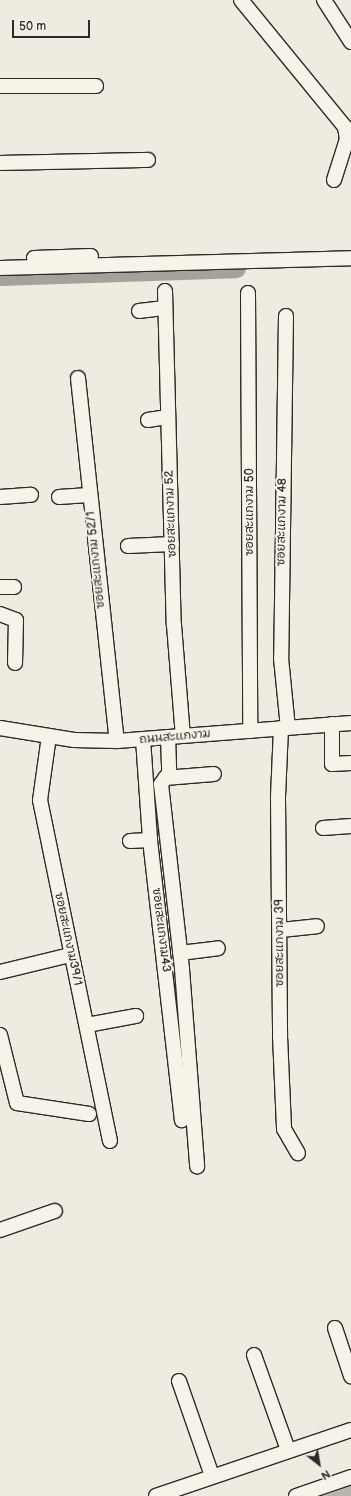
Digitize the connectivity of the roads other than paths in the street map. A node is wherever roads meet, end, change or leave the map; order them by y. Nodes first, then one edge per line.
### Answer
1 (241, 0) edge
2 (324, 0) edge
3 (351, 42) edge
4 (0, 86) edge
5 (96, 86) dead end
6 (148, 160) dead end
7 (0, 163) edge
8 (334, 180) dead end
9 (91, 256) dead end
10 (0, 258) edge
11 (351, 258) edge
12 (0, 268) edge
13 (165, 291) dead end
14 (248, 293) dead end
15 (166, 308) junction
16 (139, 311) dead end
17 (286, 316) dead end
18 (78, 378) dead end
19 (168, 417) junction
20 (148, 420) dead end
21 (31, 495) dead end
22 (89, 495) junction
23 (0, 497) edge
24 (59, 497) dead end
25 (172, 544) junction
26 (128, 546) dead end
27 (0, 587) edge
28 (14, 587) dead end
29 (0, 614) edge
30 (15, 663) dead end
31 (351, 723) edge
32 (332, 724) junction
33 (0, 728) edge
34 (284, 728) junction
35 (250, 731) junction
36 (49, 736) junction
37 (183, 736) junction
38 (168, 737) junction
39 (143, 739) junction
40 (117, 741) junction
41 (351, 762) edge
42 (214, 774) dead end
43 (165, 778) junction
44 (351, 826) edge
45 (323, 828) dead end
46 (150, 840) junction
47 (130, 842) dead end
48 (317, 926) dead end
49 (281, 930) junction
50 (218, 948) dead end
51 (180, 953) junction
52 (70, 954) junction
53 (0, 972) edge
54 (136, 1016) dead end
55 (87, 1025) junction
56 (0, 1035) edge
57 (88, 1114) dead end
58 (182, 1120) dead end
59 (110, 1141) dead end
60 (298, 1153) dead end
61 (197, 1166) dead end
62 (55, 1210) dead end
63 (0, 1230) edge
64 (335, 1328) dead end
65 (254, 1355) dead end
66 (351, 1376) edge
67 (178, 1381) dead end
68 (351, 1430) edge
69 (288, 1450) junction
70 (212, 1476) junction
71 (351, 1477) edge
72 (301, 1495) edge
73 (156, 1496) edge

1 - 8 street
2 - 3 street
4 - 5 street
6 - 7 street
9 - 10 street
11 - 12 street
13 - 15 street, ซอยสะแกงาม 52
14 - 35 street, ซอยสะแกงาม 50
15 - 16 street
15 - 19 street, ซอยสะแกงาม 52
17 - 34 street, ซอยสะแกงาม 48
18 - 22 street, ซอยสะแกงาม 52/1
19 - 20 street
19 - 25 street, ซอยสะแกงาม 52
21 - 23 street
22 - 24 street
22 - 40 street, ซอยสะแกงาม 52/1
25 - 26 street
25 - 37 street, ซอยสะแกงาม 52
27 - 28 street
29 - 30 street
31 - 32 street, ถนนสะแกงาม
32 - 34 street, ถนนสะแกงาม
32 - 41 street
33 - 36 street, ถนนสะแกงาม
34 - 35 street, ถนนสะแกงาม
34 - 49 street, ซอยสะแกงาม 39
35 - 37 street, ถนนสะแกงาม
36 - 40 street, ถนนสะแกงาม
36 - 52 street, ซอยสะแกงาม39/1
37 - 38 street, ถนนสะแกงาม
38 - 39 street, ถนนสะแกงาม
38 - 43 street
39 - 40 street, ถนนสะแกงาม
39 - 46 street, ซอยสะแกงาม43
42 - 43 street
43 - 51 street
44 - 45 street
46 - 47 street
46 - 58 street, ซอยสะแกงาม43
48 - 49 street
49 - 60 street, ซอยสะแกงาม 39
50 - 51 street
51 - 61 street
52 - 53 street
52 - 55 street, ซอยสะแกงาม39/1
54 - 55 street
55 - 59 street, ซอยสะแกงาม39/1
56 - 57 street
62 - 63 street
64 - 66 street
65 - 69 street
67 - 70 street
68 - 69 street
69 - 70 street
70 - 73 street
71 - 72 street

